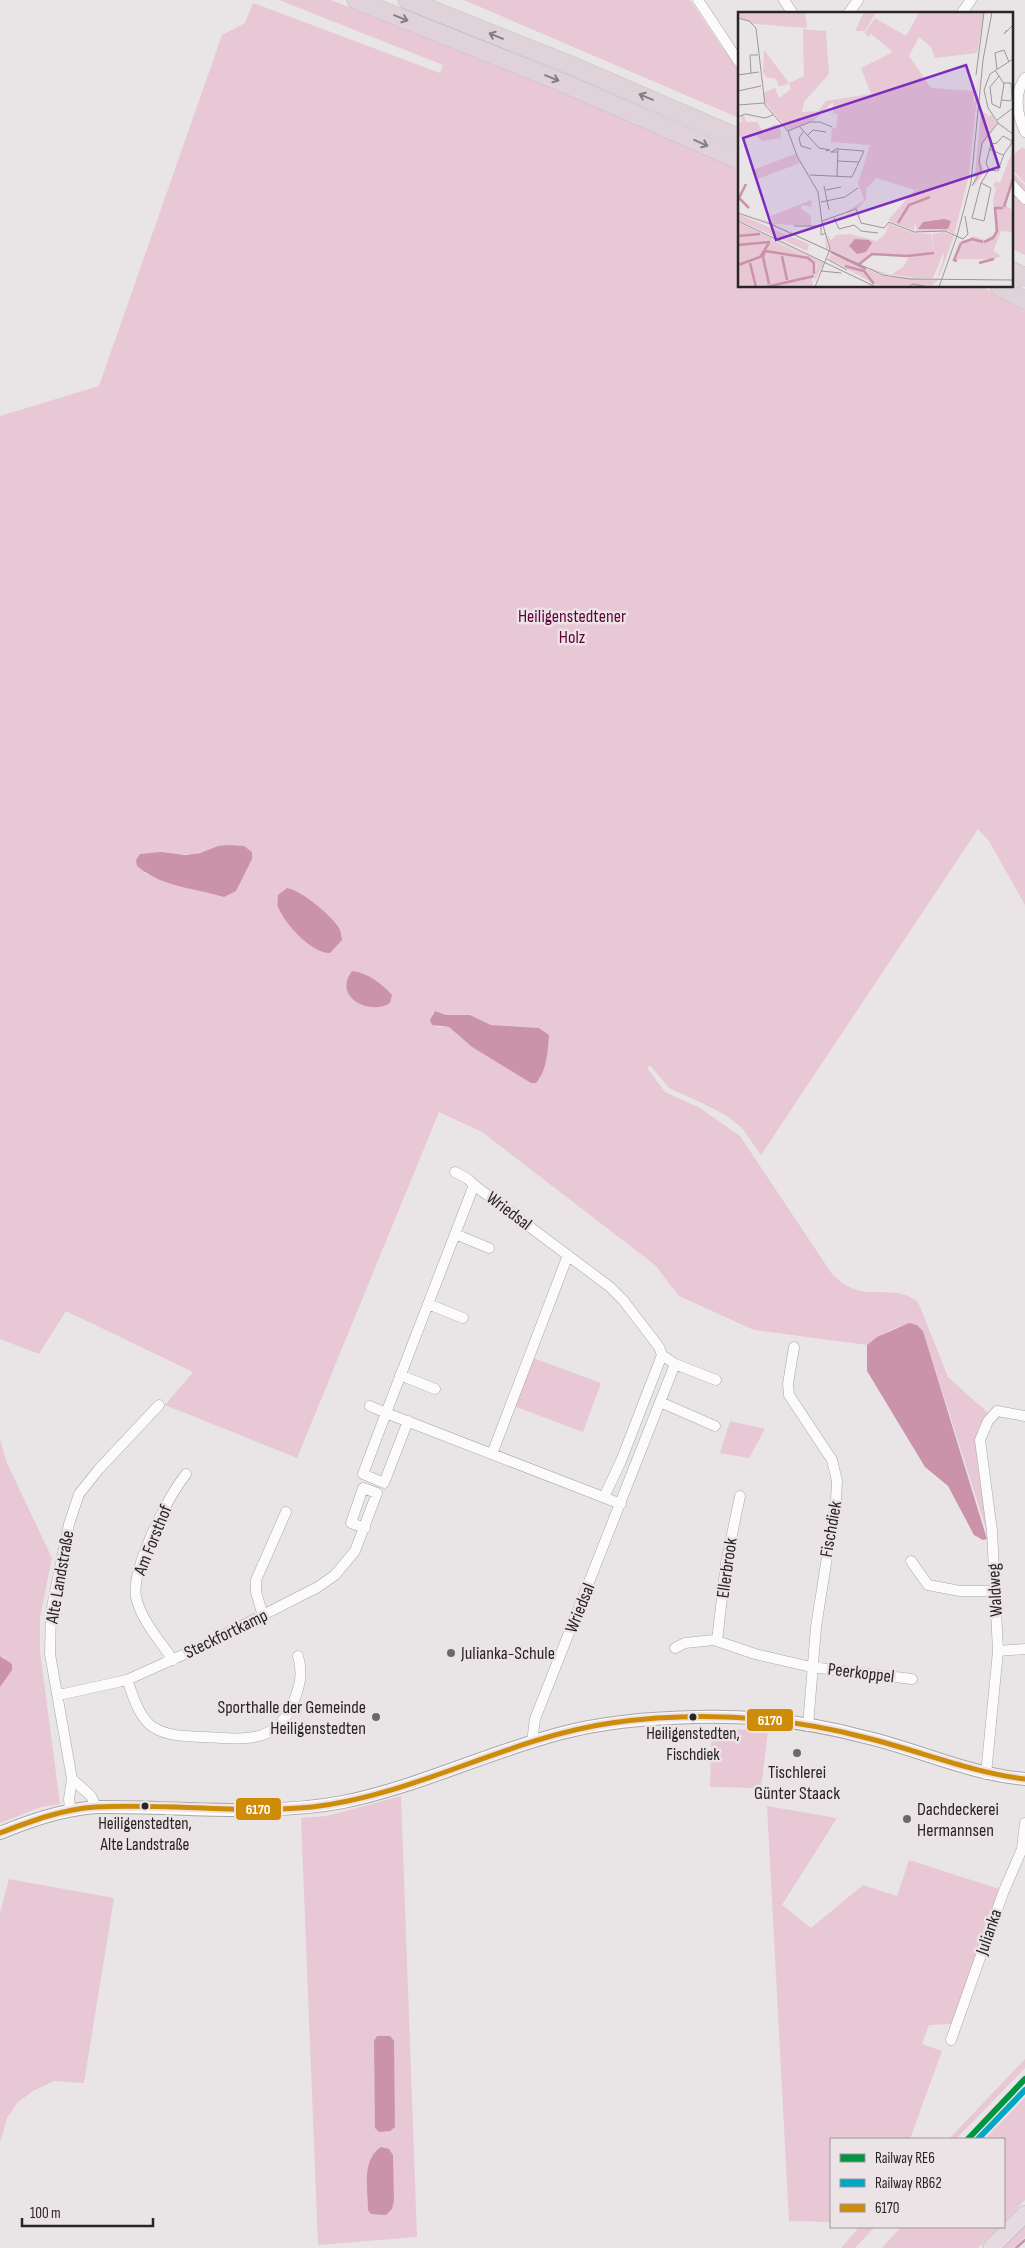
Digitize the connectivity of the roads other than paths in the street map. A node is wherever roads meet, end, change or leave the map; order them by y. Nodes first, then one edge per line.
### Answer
1 (356, 0) edge
2 (407, 0) edge
3 (698, 0) edge
4 (784, 0) edge
5 (858, 0) edge
6 (971, 0) edge
7 (792, 12) edge
8 (849, 12) edge
9 (962, 12) edge
10 (738, 60) edge
11 (1025, 78) edge
12 (1014, 97) edge
13 (1025, 132) edge
14 (738, 138) edge
15 (738, 160) edge
16 (1012, 185) edge
17 (1025, 199) edge
18 (1012, 270) edge
19 (1025, 277) edge
20 (1003, 288) edge
21 (1025, 300) edge
22 (455, 1172) dead end
23 (474, 1185) junction
24 (455, 1234) junction
25 (489, 1248) dead end
26 (568, 1255) junction
27 (428, 1304) junction
28 (463, 1318) dead end
29 (794, 1347) dead end
30 (662, 1355) junction
31 (675, 1364) junction
32 (400, 1375) junction
33 (716, 1380) dead end
34 (435, 1389) dead end
35 (660, 1402) junction
36 (159, 1404) dead end
37 (370, 1406) dead end
38 (386, 1413) junction
39 (1025, 1416) edge
40 (408, 1422) junction
41 (715, 1426) dead end
42 (492, 1454) junction
43 (186, 1474) dead end
44 (740, 1496) dead end
45 (604, 1497) junction
46 (621, 1504) junction
47 (286, 1512) dead end
48 (365, 1528) dead end
49 (910, 1561) dead end
50 (994, 1591) junction
51 (263, 1616) junction
52 (717, 1641) junction
53 (675, 1648) dead end
54 (1025, 1649) edge
55 (998, 1651) junction
56 (298, 1656) dead end
57 (173, 1660) junction
58 (811, 1666) junction
59 (912, 1679) dead end
60 (127, 1680) junction
61 (59, 1695) junction
62 (808, 1726) junction
63 (532, 1742) junction
64 (986, 1774) junction
65 (72, 1779) junction
66 (1025, 1779) edge
67 (96, 1807) junction
68 (70, 1809) junction
69 (1025, 1824) edge
70 (0, 1833) edge
71 (951, 2040) dead end
72 (1025, 2214) edge
73 (991, 2248) edge

1 -> 15 highway
14 -> 2 highway
3 - 10 street
4 - 7 street
5 - 8 street
6 - 9 street
11 - 12 street
12 - 13 street
16 - 17 street
18 - 19 highway
20 - 21 highway
22 - 23 street, Wriedsal
23 - 24 street, Wriedsal
23 - 26 street, Wriedsal
24 - 25 street
24 - 27 street, Wriedsal
26 - 30 street, Wriedsal
26 - 42 street
27 - 28 street
27 - 32 street, Wriedsal
29 - 58 street, Fischdiek
30 - 31 street, Wriedsal
30 - 45 street
31 - 33 street, Wriedsal
31 - 35 street, Wriedsal
32 - 34 street
32 - 38 street, Wriedsal
35 - 41 street
35 - 46 street, Wriedsal
36 - 61 street, Alte Landstraße
37 - 38 street
38 - 40 street
38 - 40 street, Wriedsal
39 - 50 street, Waldweg
40 - 42 street
42 - 45 street
43 - 57 street, Am Forsthof
44 - 52 street, Ellerbrook
45 - 46 street
46 - 63 street, Wriedsal
47 - 51 street
48 - 51 street, Steckfortkamp
49 - 50 street
50 - 55 street, Waldweg
51 - 57 street, Steckfortkamp
52 - 53 street
52 - 58 street
54 - 55 street
55 - 64 street, Waldweg
56 - 60 street
57 - 60 street, Steckfortkamp
58 - 59 street, Peerkoppel
58 - 62 street, Fischdiek
60 - 61 street, Steckfortkamp
61 - 65 street, Alte Landstraße
62 - 63 street
62 - 64 street
63 - 67 street
64 - 66 street
65 - 67 street
65 - 68 street, Alte Landstraße
67 - 68 street
68 - 70 street
69 - 71 street, Julianka
72 - 73 highway

